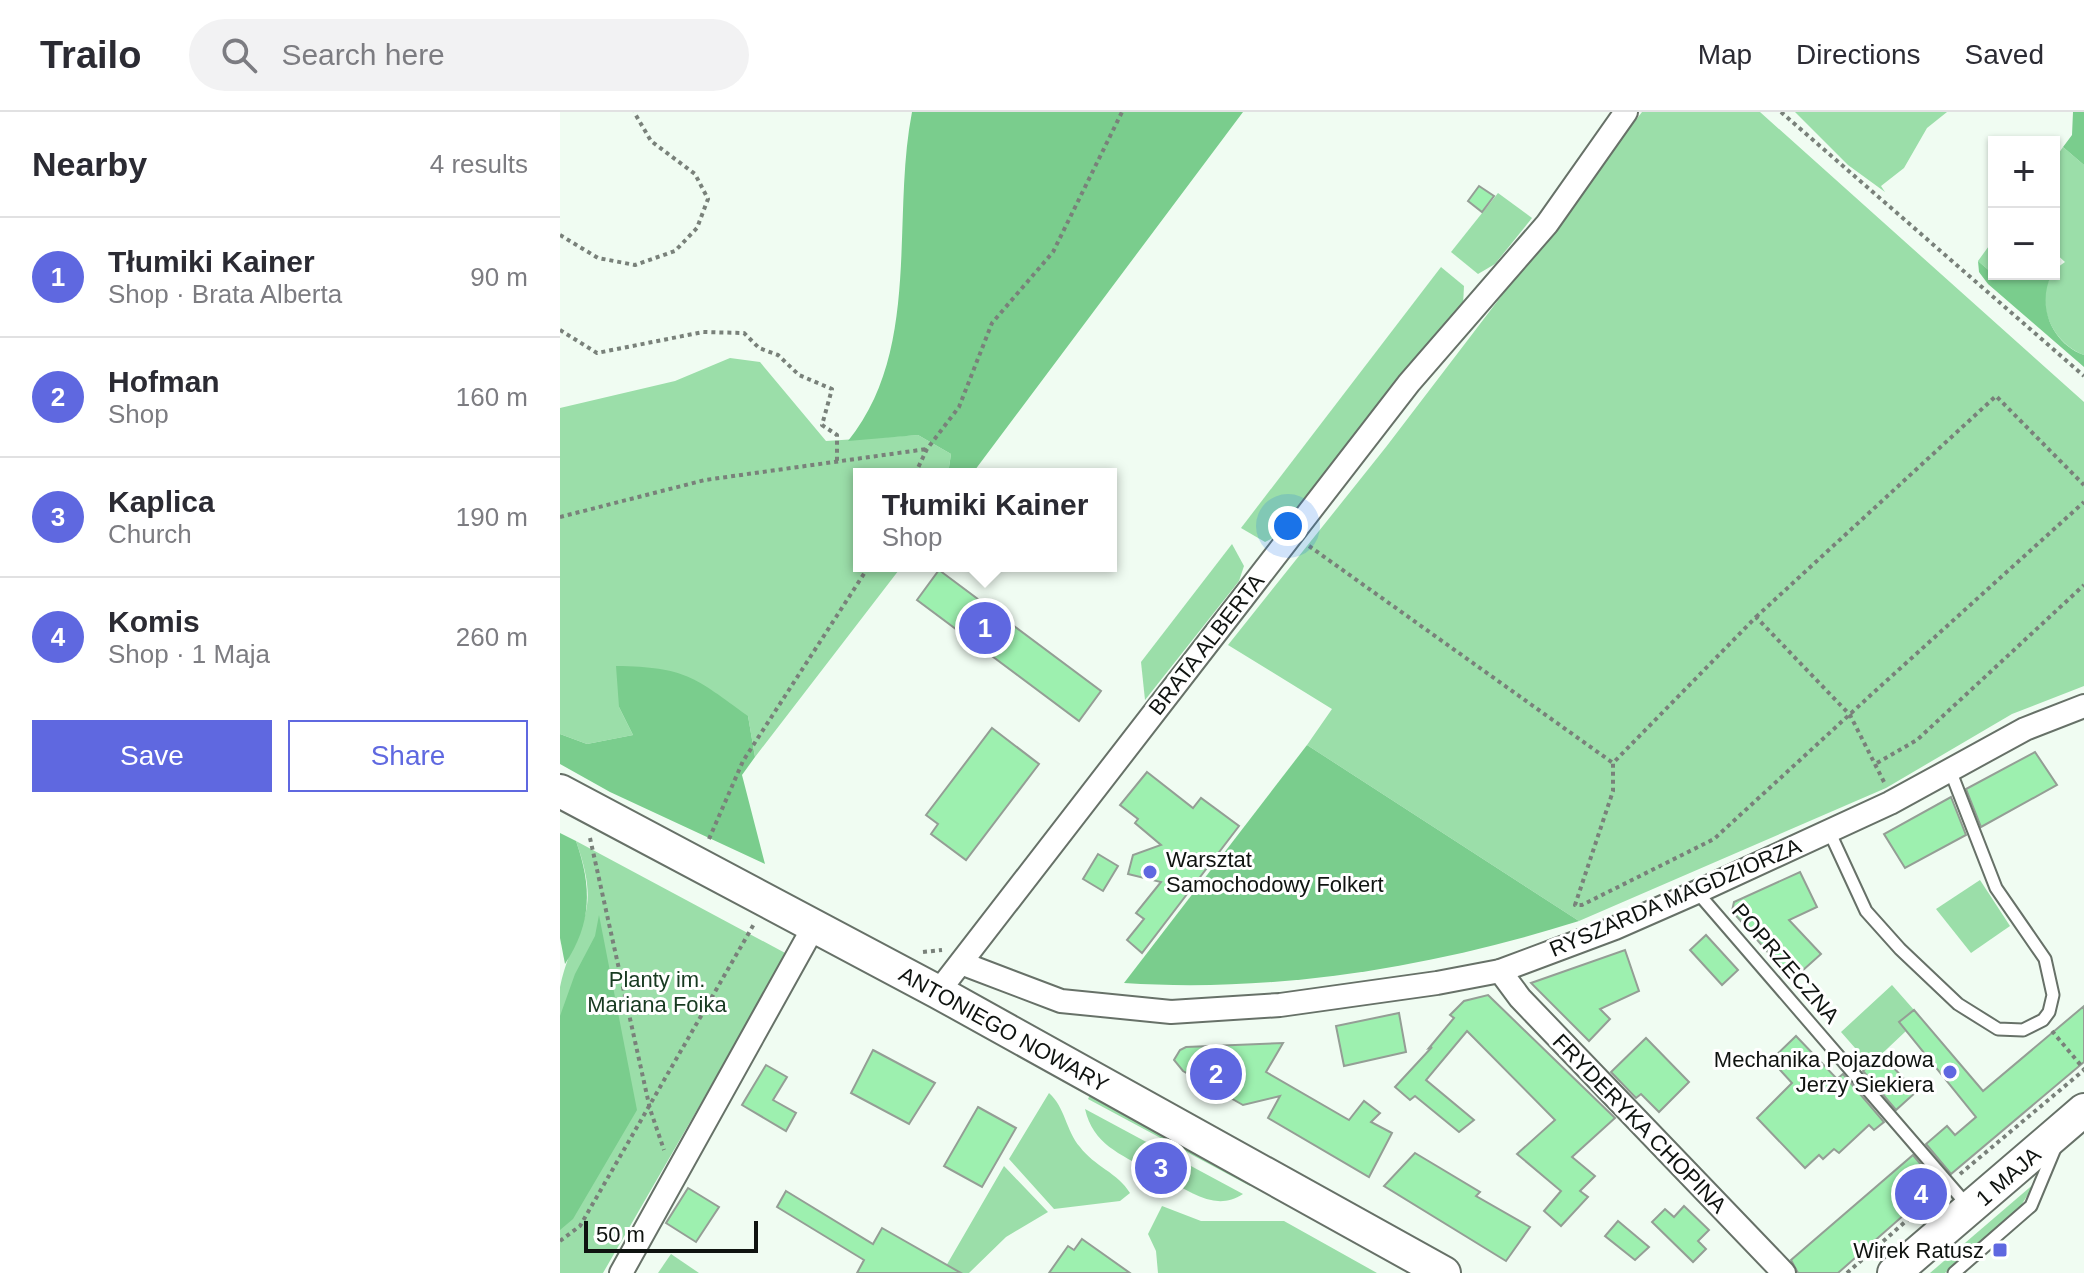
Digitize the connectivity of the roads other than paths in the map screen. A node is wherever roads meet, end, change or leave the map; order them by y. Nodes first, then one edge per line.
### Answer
1 (1626, 112) edge
2 (2084, 706) edge
3 (1950, 770) junction
4 (560, 791) edge
5 (1829, 831) junction
6 (1697, 892) junction
7 (813, 928) junction
8 (961, 963) junction
9 (1500, 971) junction
10 (938, 992) junction
11 (2074, 1119) edge
12 (1970, 1208) junction
13 (621, 1273) edge
14 (1444, 1273) edge
15 (1784, 1273) edge
16 (1894, 1273) edge
17 (1954, 1273) edge

1 - 8 street, BRATA ALBERTA
2 - 3 street, RYSZARDA MAGDZIORZA
3 - 5 street, RYSZARDA MAGDZIORZA
3 - 5 lane
4 - 7 street, ANTONIEGO NOWARY
5 - 6 street, RYSZARDA MAGDZIORZA
6 - 9 street, RYSZARDA MAGDZIORZA
6 - 12 lane, POPRZECZNA
7 - 10 street, ANTONIEGO NOWARY
7 - 13 street
8 - 9 street, RYSZARDA MAGDZIORZA
8 - 10 street, BRATA ALBERTA
9 - 15 street, FRYDERYKA CHOPINA
10 - 14 street, ANTONIEGO NOWARY
11 - 12 street, 1 MAJA
11 - 17 lane
12 - 16 street, 1 MAJA

